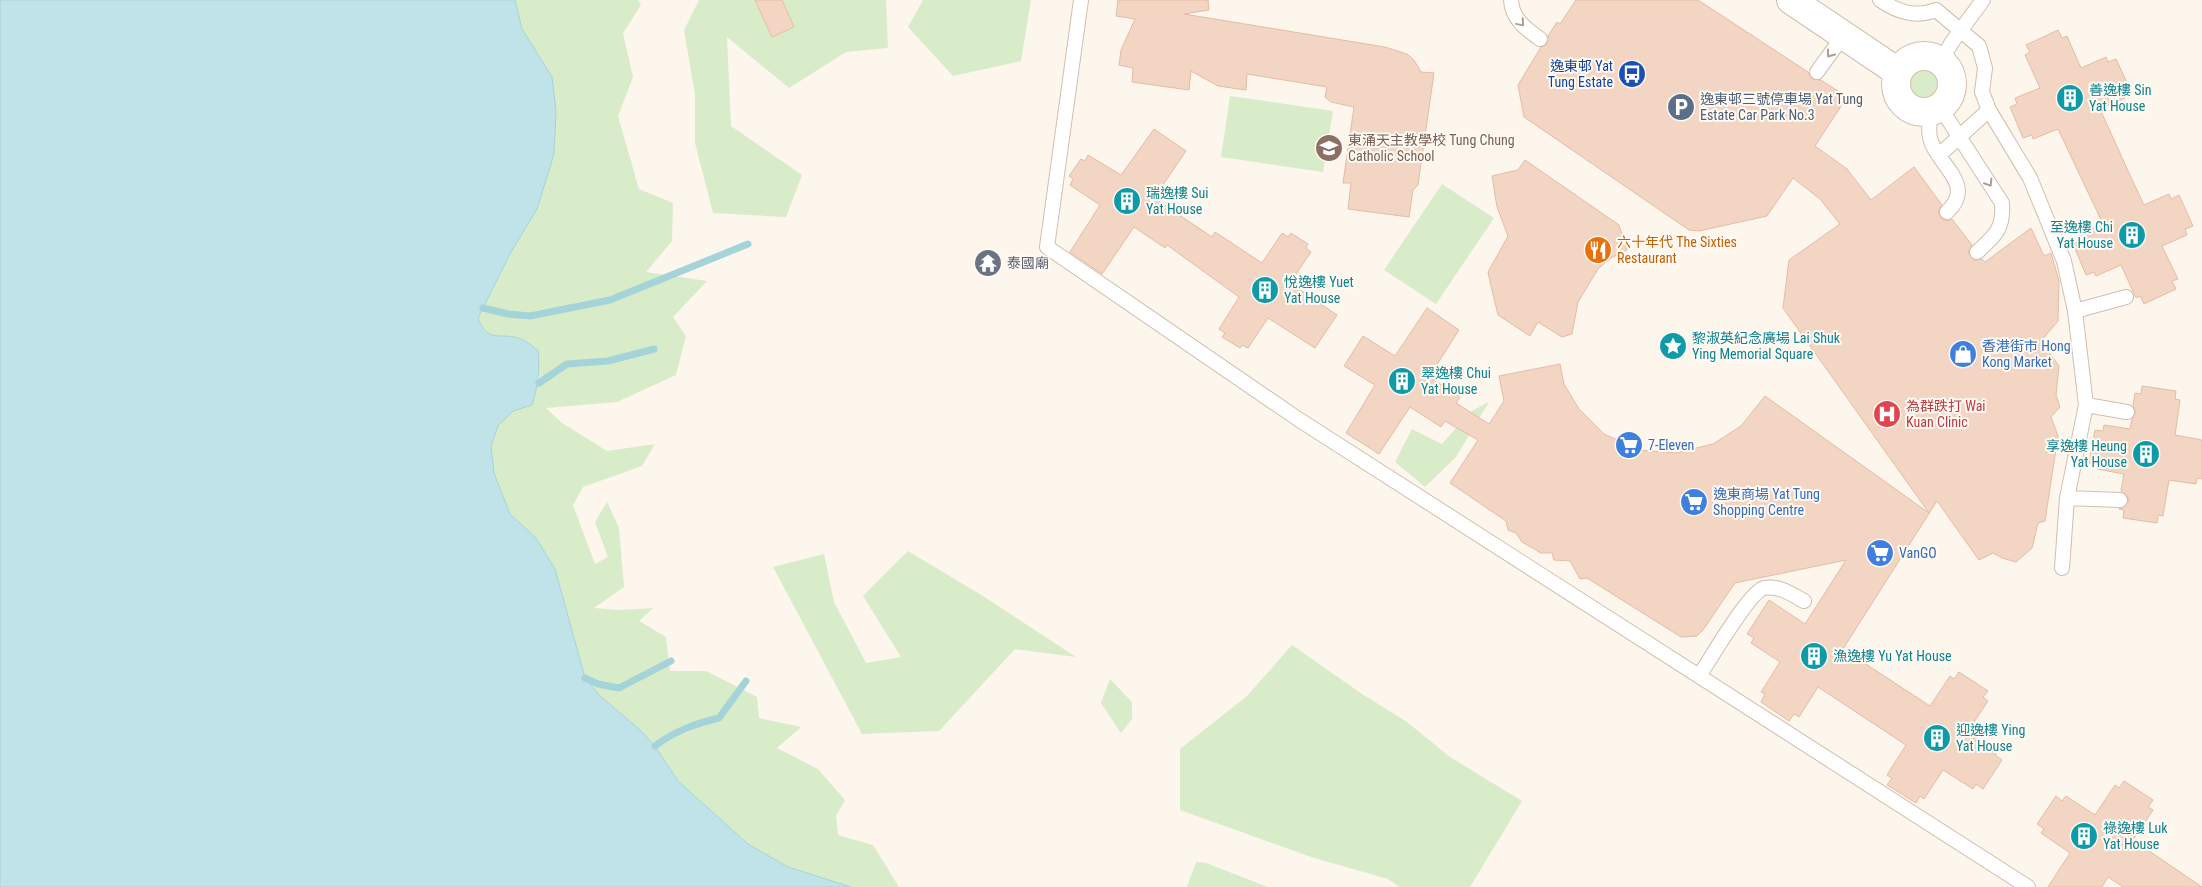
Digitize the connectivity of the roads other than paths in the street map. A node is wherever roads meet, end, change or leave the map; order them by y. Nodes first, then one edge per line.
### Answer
1 (1081, 0) edge
2 (1511, 0) edge
3 (1790, 0) edge
4 (1880, 0) edge
5 (1983, 0) edge
6 (1960, 31) junction
7 (1843, 36) junction
8 (1540, 39) dead end
9 (1941, 61) junction
10 (1817, 72) dead end
11 (1898, 72) junction
12 (1936, 109) junction
13 (1989, 110) junction
14 (1961, 139) junction
15 (1939, 156) junction
16 (1948, 212) dead end
17 (1977, 252) dead end
18 (2126, 297) dead end
19 (2075, 311) junction
20 (2086, 405) junction
21 (2127, 412) dead end
22 (2067, 498) junction
23 (2120, 500) dead end
24 (2062, 568) dead end
25 (1804, 601) dead end
26 (1699, 676) junction
27 (2028, 887) edge

1 - 26 lane
2 -> 8 lane
3 - 7 street
4 - 6 lane
5 - 6 lane
6 - 9 lane
6 - 13 lane
7 -> 10 lane
7 - 11 street
9 - 11 street
9 - 12 street
11 - 12 street
12 - 14 lane
12 - 15 lane
13 - 14 lane
13 - 19 lane
14 - 15 lane
14 -> 17 lane
15 - 16 lane
18 - 19 lane
19 - 20 lane
20 - 21 lane
20 - 22 lane
22 - 23 lane
22 - 24 lane
25 - 26 lane
26 - 27 lane

